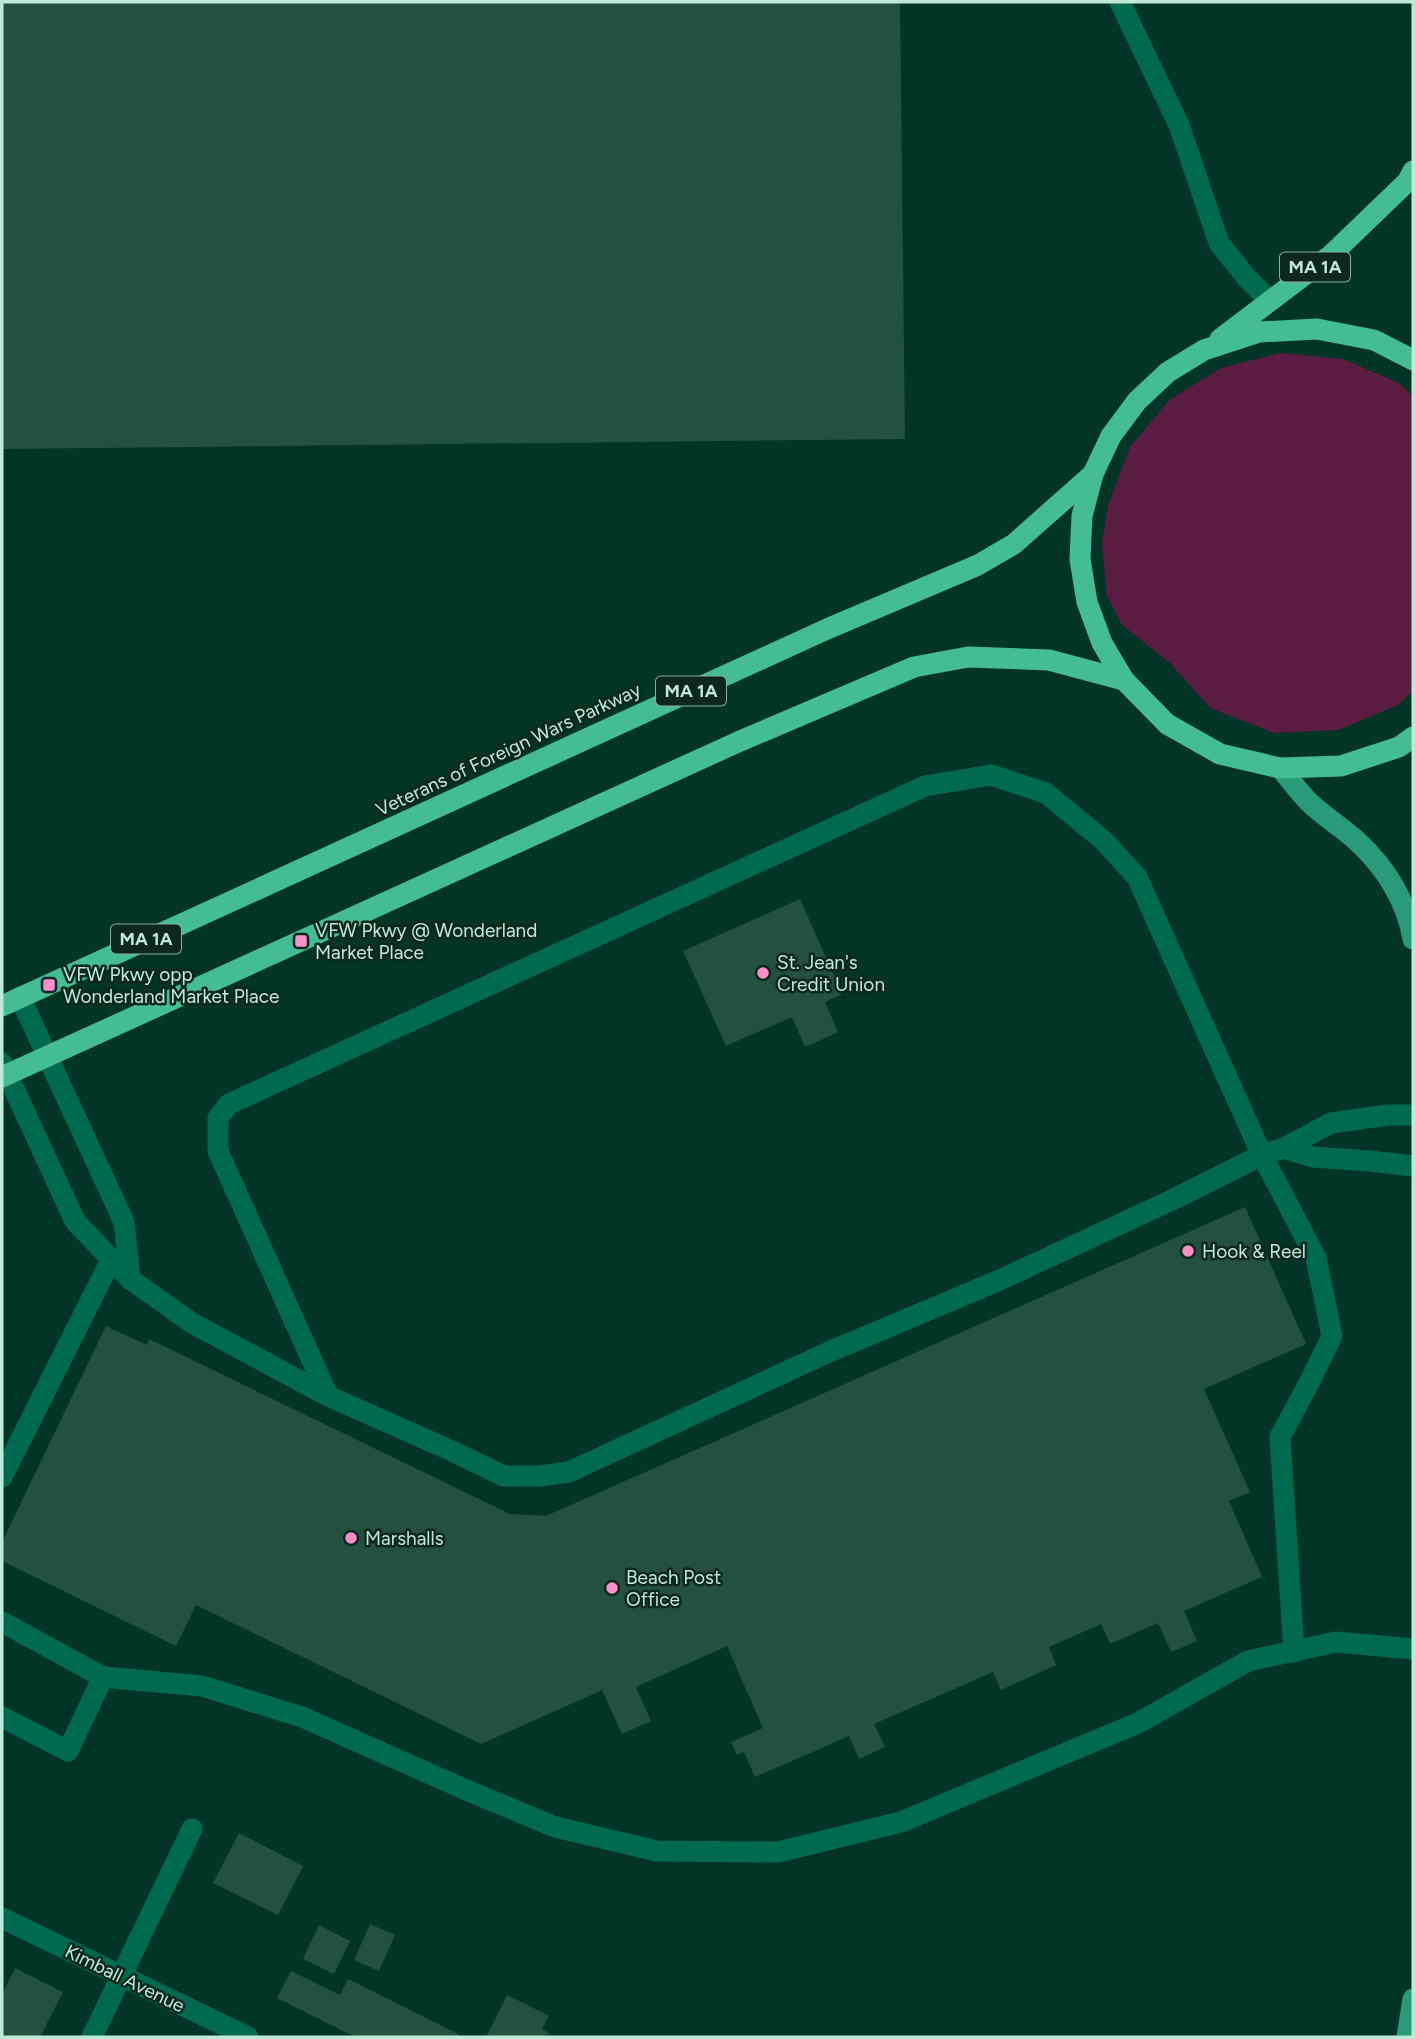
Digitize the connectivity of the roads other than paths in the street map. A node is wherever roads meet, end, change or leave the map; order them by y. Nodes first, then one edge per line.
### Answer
1 (1121, 2) edge
2 (1413, 170) edge
3 (1270, 302) junction
4 (1204, 350) junction
5 (1413, 360) edge
6 (1093, 474) junction
7 (1124, 680) junction
8 (1413, 737) edge
9 (1280, 768) junction
10 (1413, 939) edge
11 (11, 1001) edge
12 (48, 1056) junction
13 (4, 1072) edge
14 (1413, 1115) edge
15 (1284, 1147) junction
16 (1262, 1155) junction
17 (1413, 1166) edge
18 (111, 1261) junction
19 (130, 1279) junction
20 (328, 1396) junction
21 (8, 1448) edge
22 (2, 1477) edge
23 (2, 1622) edge
24 (1413, 1649) edge
25 (1294, 1651) junction
26 (103, 1677) junction
27 (2, 1717) edge
28 (192, 1829) dead end
29 (2, 1918) edge
30 (121, 1976) junction
31 (1413, 1999) edge
32 (92, 2037) edge
33 (248, 2037) edge
34 (1407, 2037) edge

1 - 3 street
2 - 3 highway, MA 1A
3 - 4 highway, MA 1A
4 - 5 highway
4 - 6 highway, MA 1A
6 - 7 highway
6 - 11 highway, Veterans of Foreign Wars Parkway / MA 1A
7 - 9 highway
7 - 12 highway
8 - 9 highway
9 - 10 main road
11 - 12 street
12 - 13 highway
12 - 19 street
13 - 18 street
14 - 15 street
15 - 16 street
15 - 17 street
16 - 20 street
16 - 20 street
16 - 25 street
18 - 19 street
18 - 21 street
19 - 20 street
21 - 22 street
23 - 26 street
24 - 25 street
25 - 26 street
26 - 27 street
28 - 30 street
29 - 30 street, Kimball Avenue
30 - 32 street
30 - 33 street, Kimball Avenue
31 - 34 main road

